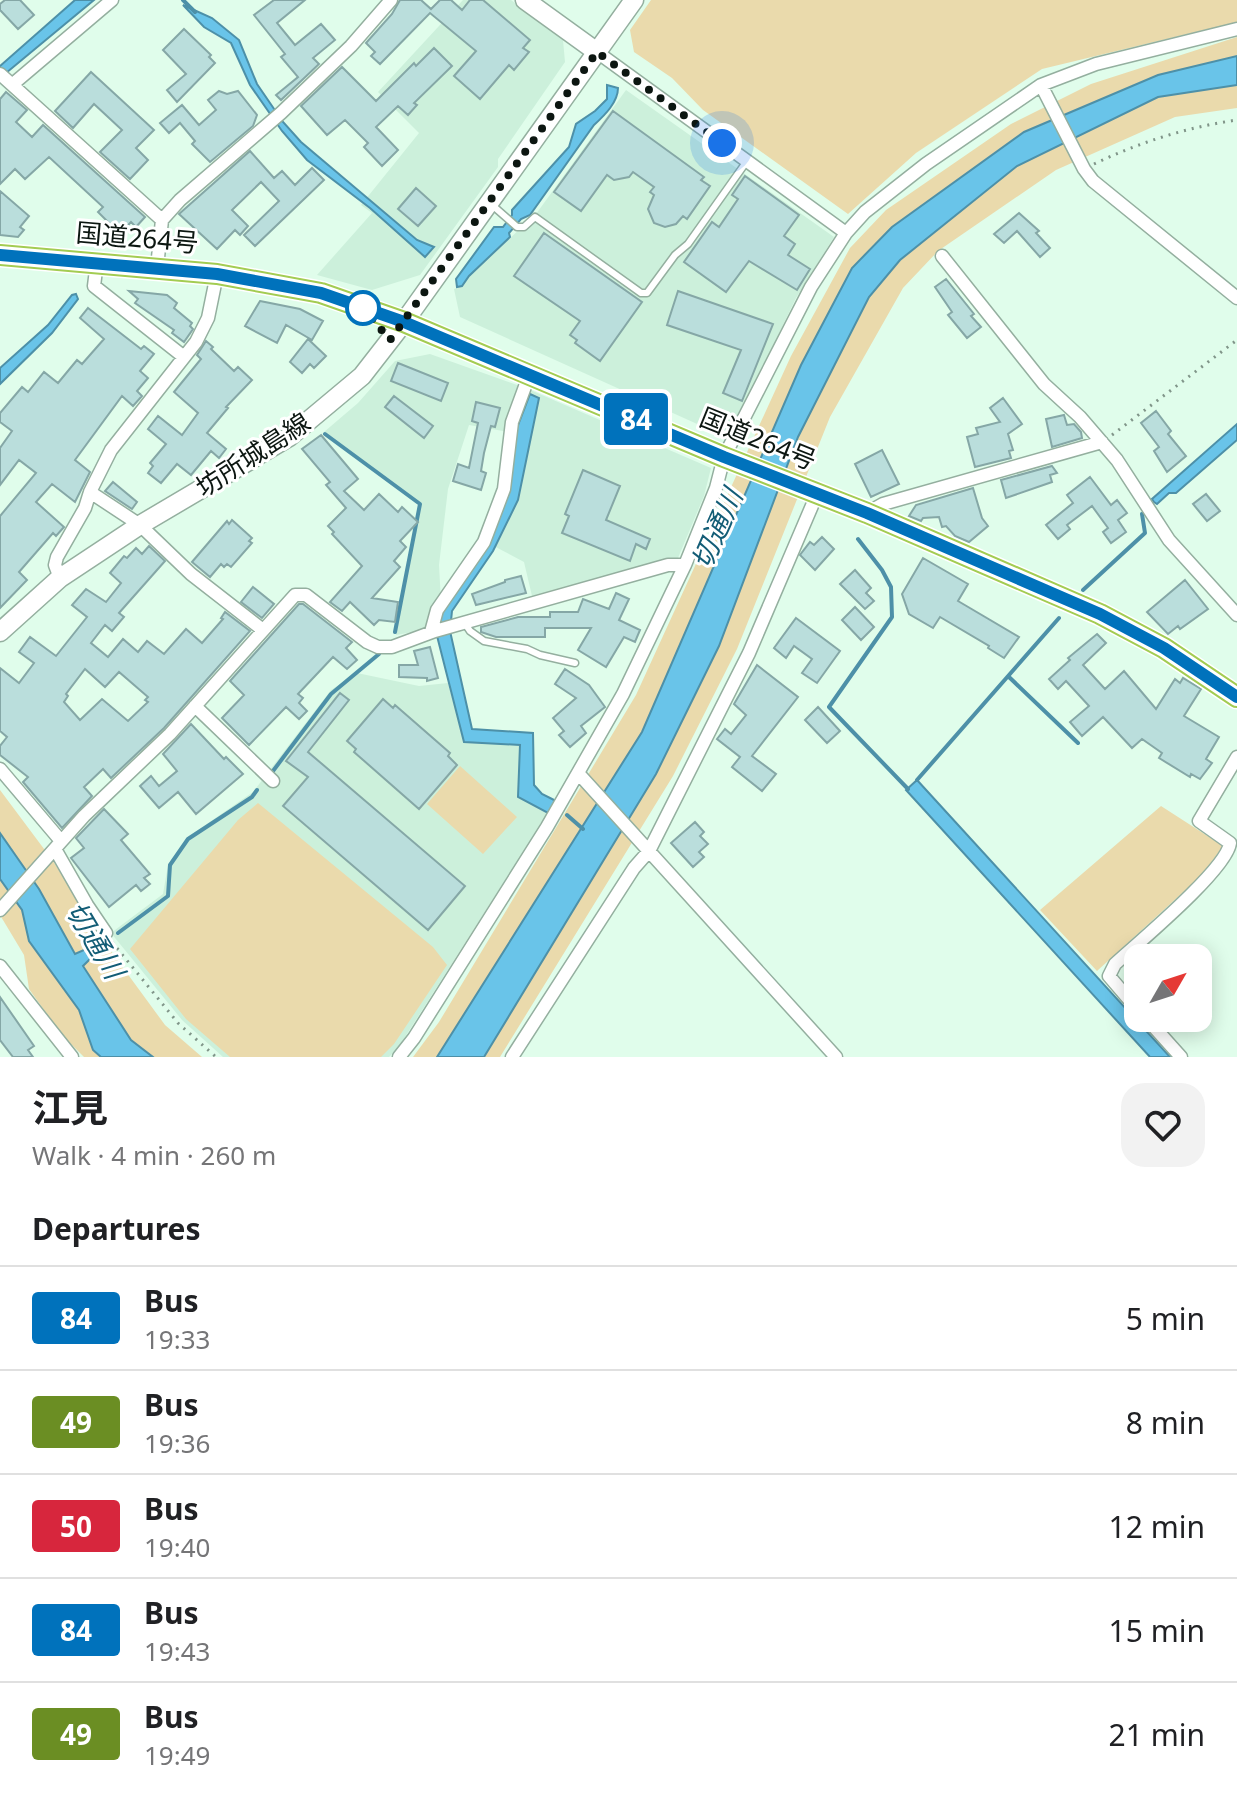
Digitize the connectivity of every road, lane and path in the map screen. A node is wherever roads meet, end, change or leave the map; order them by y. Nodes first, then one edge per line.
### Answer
1 (112, 0) edge
2 (391, 0) edge
3 (525, 0) edge
4 (634, 0) edge
5 (1237, 29) edge
6 (597, 52) junction
7 (6, 78) edge
8 (1043, 88) junction
9 (1237, 120) edge
10 (747, 161) junction
11 (1082, 166) junction
12 (489, 202) junction
13 (162, 220) junction
14 (846, 233) junction
15 (0, 255) edge
16 (942, 256) dead end
17 (97, 262) junction
18 (157, 267) junction
19 (217, 274) junction
20 (1237, 298) edge
21 (404, 322) junction
22 (1237, 340) edge
23 (184, 357) junction
24 (530, 373) junction
25 (1102, 442) junction
26 (728, 458) junction
27 (90, 492) junction
28 (817, 494) junction
29 (867, 513) junction
30 (140, 525) junction
31 (685, 565) junction
32 (60, 578) junction
33 (1237, 615) edge
34 (460, 624) junction
35 (263, 630) junction
36 (0, 632) edge
37 (433, 632) junction
38 (575, 663) dead end
39 (1237, 697) edge
40 (195, 706) junction
41 (1237, 757) edge
42 (0, 769) edge
43 (580, 775) junction
44 (273, 781) dead end
45 (56, 848) junction
46 (646, 848) junction
47 (0, 910) edge
48 (106, 933) joint
49 (1137, 944) edge
50 (1124, 956) edge
51 (0, 966) edge
52 (1124, 994) edge
53 (1159, 1032) edge
54 (72, 1057) edge
55 (216, 1057) edge
56 (399, 1057) edge
57 (512, 1057) edge
58 (836, 1057) edge
59 (1181, 1057) edge

1 - 7 street
2 - 13 street
3 - 6 main road
4 - 6 main road, 坊所城島線
5 - 8 street
6 - 10 street
6 - 12 main road, 坊所城島線
7 - 13 street
8 - 11 street
8 - 14 street
9 - 11 path
10 - 12 lane
10 - 14 street
11 - 20 street
12 - 21 main road, 坊所城島線
13 - 18 street
14 - 26 street
15 - 17 highway, 国道264号
16 - 25 street
17 - 18 highway, 国道264号
17 - 23 street
18 - 19 highway, 国道264号
19 - 21 highway, 国道264号
19 - 23 street
21 - 24 highway, 国道264号
21 - 30 main road, 坊所城島線
22 - 25 path
23 - 27 street
24 - 26 highway, 国道264号
24 - 37 street
25 - 29 street
25 - 33 street
26 - 28 highway, 国道264号
26 - 31 street
27 - 30 street
27 - 32 street
28 - 29 highway, 国道264号
28 - 46 street
29 - 39 highway, 国道264号
30 - 32 main road, 坊所城島線
30 - 35 street
31 - 34 street
31 - 43 street
32 - 36 main road, 坊所城島線
34 - 37 street
34 - 38 lane
35 - 37 street
35 - 40 street
40 - 44 street
40 - 45 street
41 - 49 street
42 - 45 street
43 - 46 street
43 - 56 street
45 - 47 street
45 - 48 street
46 - 57 street
46 - 58 street
48 - 55 path
50 - 52 street
51 - 54 street
53 - 59 street

